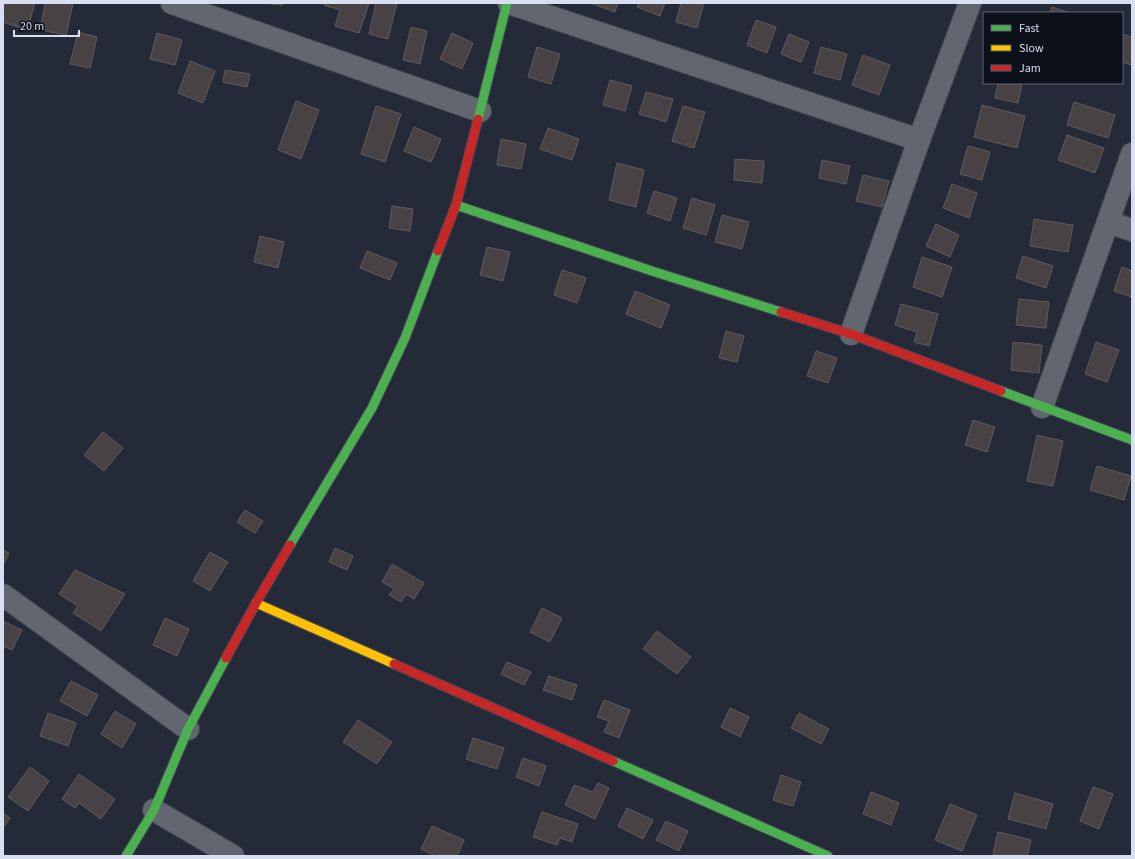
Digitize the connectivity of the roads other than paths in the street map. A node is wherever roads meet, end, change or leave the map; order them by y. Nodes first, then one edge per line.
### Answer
1 (172, 3) edge
2 (508, 3) edge
3 (970, 3) edge
4 (480, 111) junction
5 (919, 140) junction
6 (1132, 154) edge
7 (456, 205) junction
8 (1108, 222) junction
9 (1132, 230) edge
10 (851, 334) junction
11 (1042, 407) junction
12 (1132, 440) edge
13 (3, 595) edge
14 (256, 603) junction
15 (188, 729) junction
16 (154, 810) junction
17 (126, 856) edge
18 (234, 856) edge
19 (828, 856) edge

1 - 4 street
2 - 4 street
2 - 5 street
3 - 5 street
4 - 7 street
5 - 10 street
6 - 8 street
7 - 10 street
7 - 14 street
8 - 9 street
8 - 11 street
10 - 11 street
11 - 12 street
13 - 15 street
14 - 15 street
14 - 19 street
15 - 16 street
16 - 17 street
16 - 18 street

